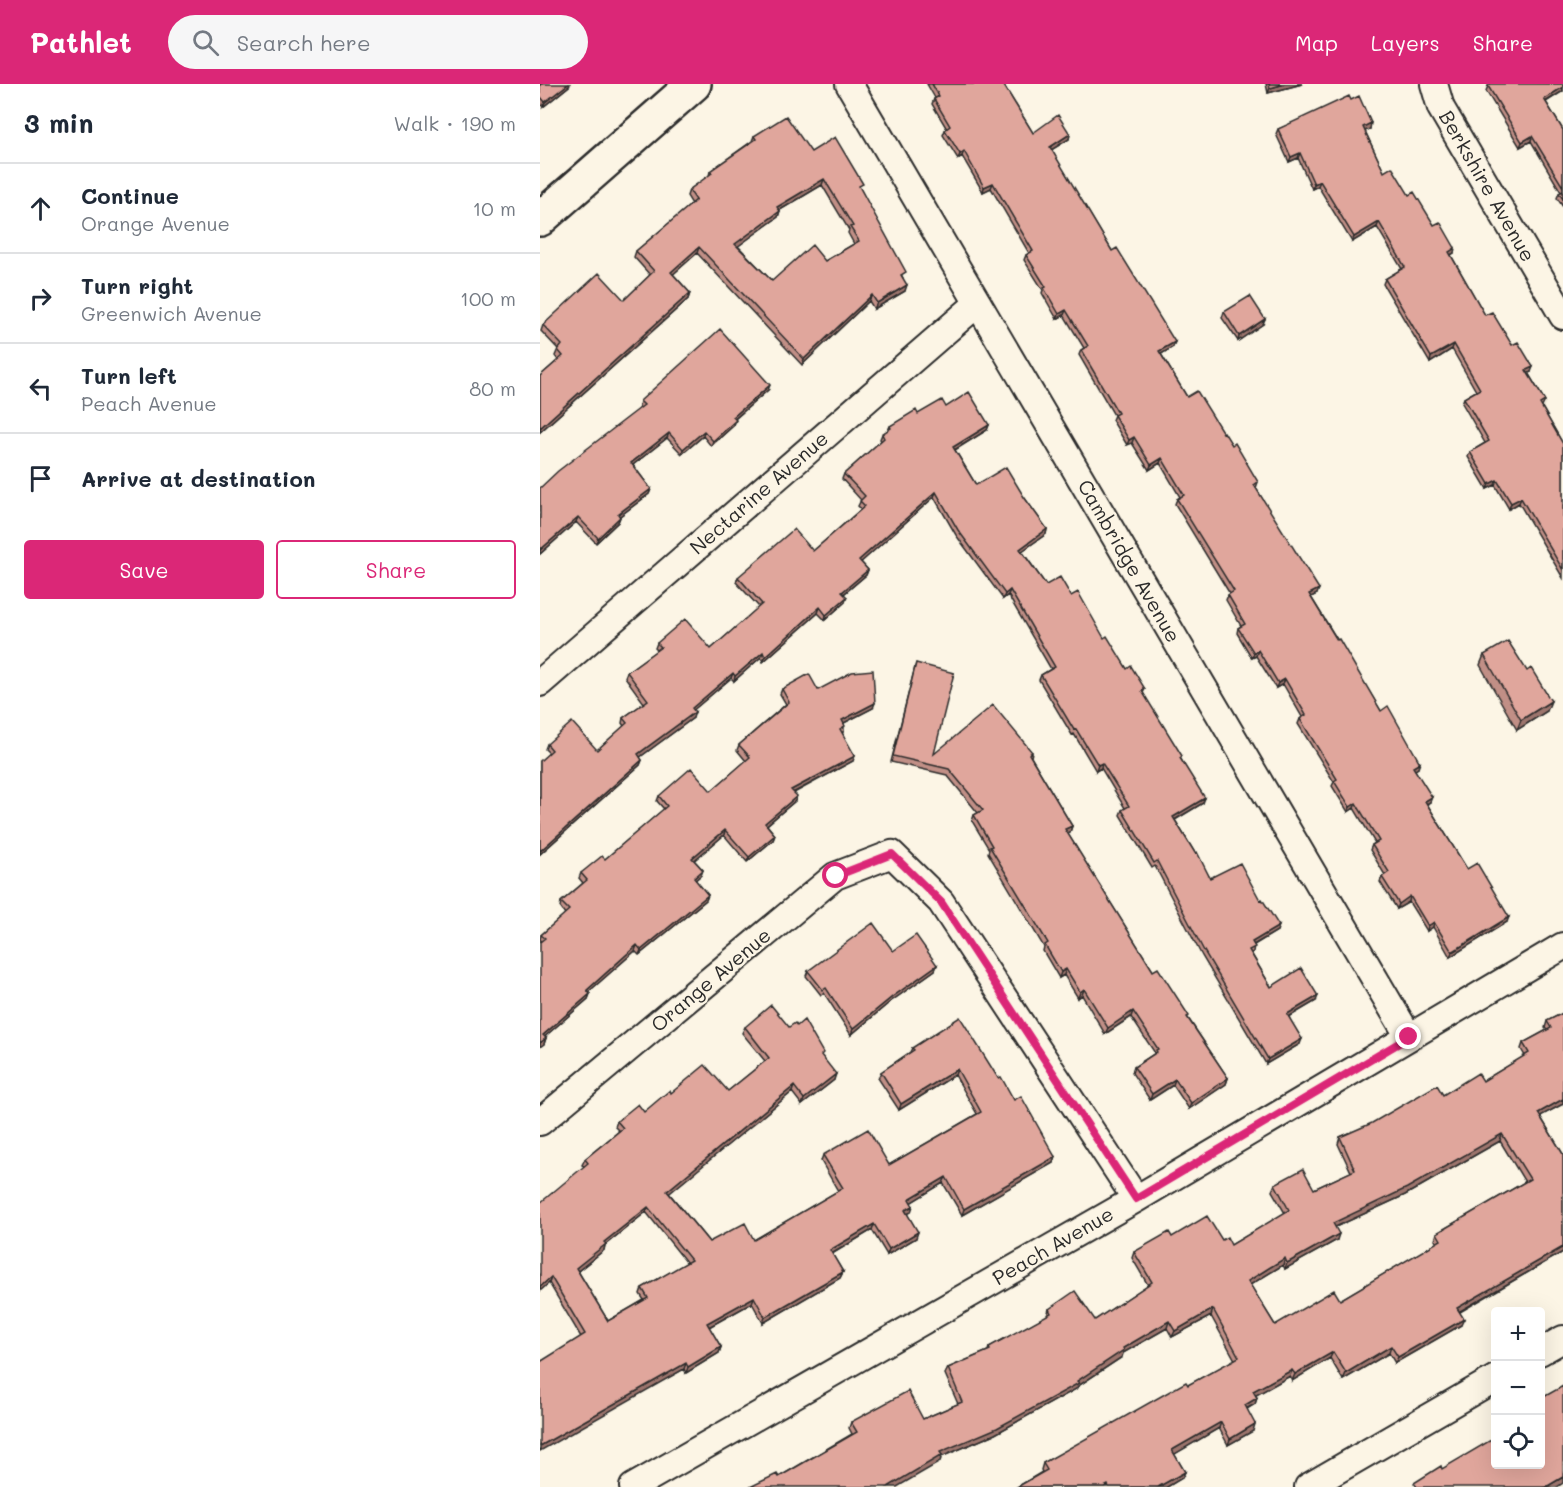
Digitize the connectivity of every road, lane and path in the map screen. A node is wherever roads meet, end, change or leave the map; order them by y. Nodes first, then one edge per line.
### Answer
1 (694, 84) edge
2 (849, 84) edge
3 (1434, 84) edge
4 (540, 219) edge
5 (978, 303) junction
6 (1563, 316) edge
7 (540, 683) edge
8 (1563, 946) edge
9 (1409, 1037) junction
10 (540, 1122) edge
11 (1136, 1199) junction
12 (1563, 1339) edge
13 (1545, 1349) edge
14 (1491, 1381) edge
15 (633, 1487) edge
16 (1308, 1487) edge

1 - 4 main road
2 - 5 street, Cambridge Avenue
3 - 6 street, Berkshire Avenue
5 - 7 street, Nectarine Avenue
5 - 9 street, Cambridge Avenue
8 - 9 street, Peach Avenue
9 - 11 street, Peach Avenue
10 - 11 street, Orange Avenue
11 - 15 street, Peach Avenue
12 - 13 street
14 - 16 street

